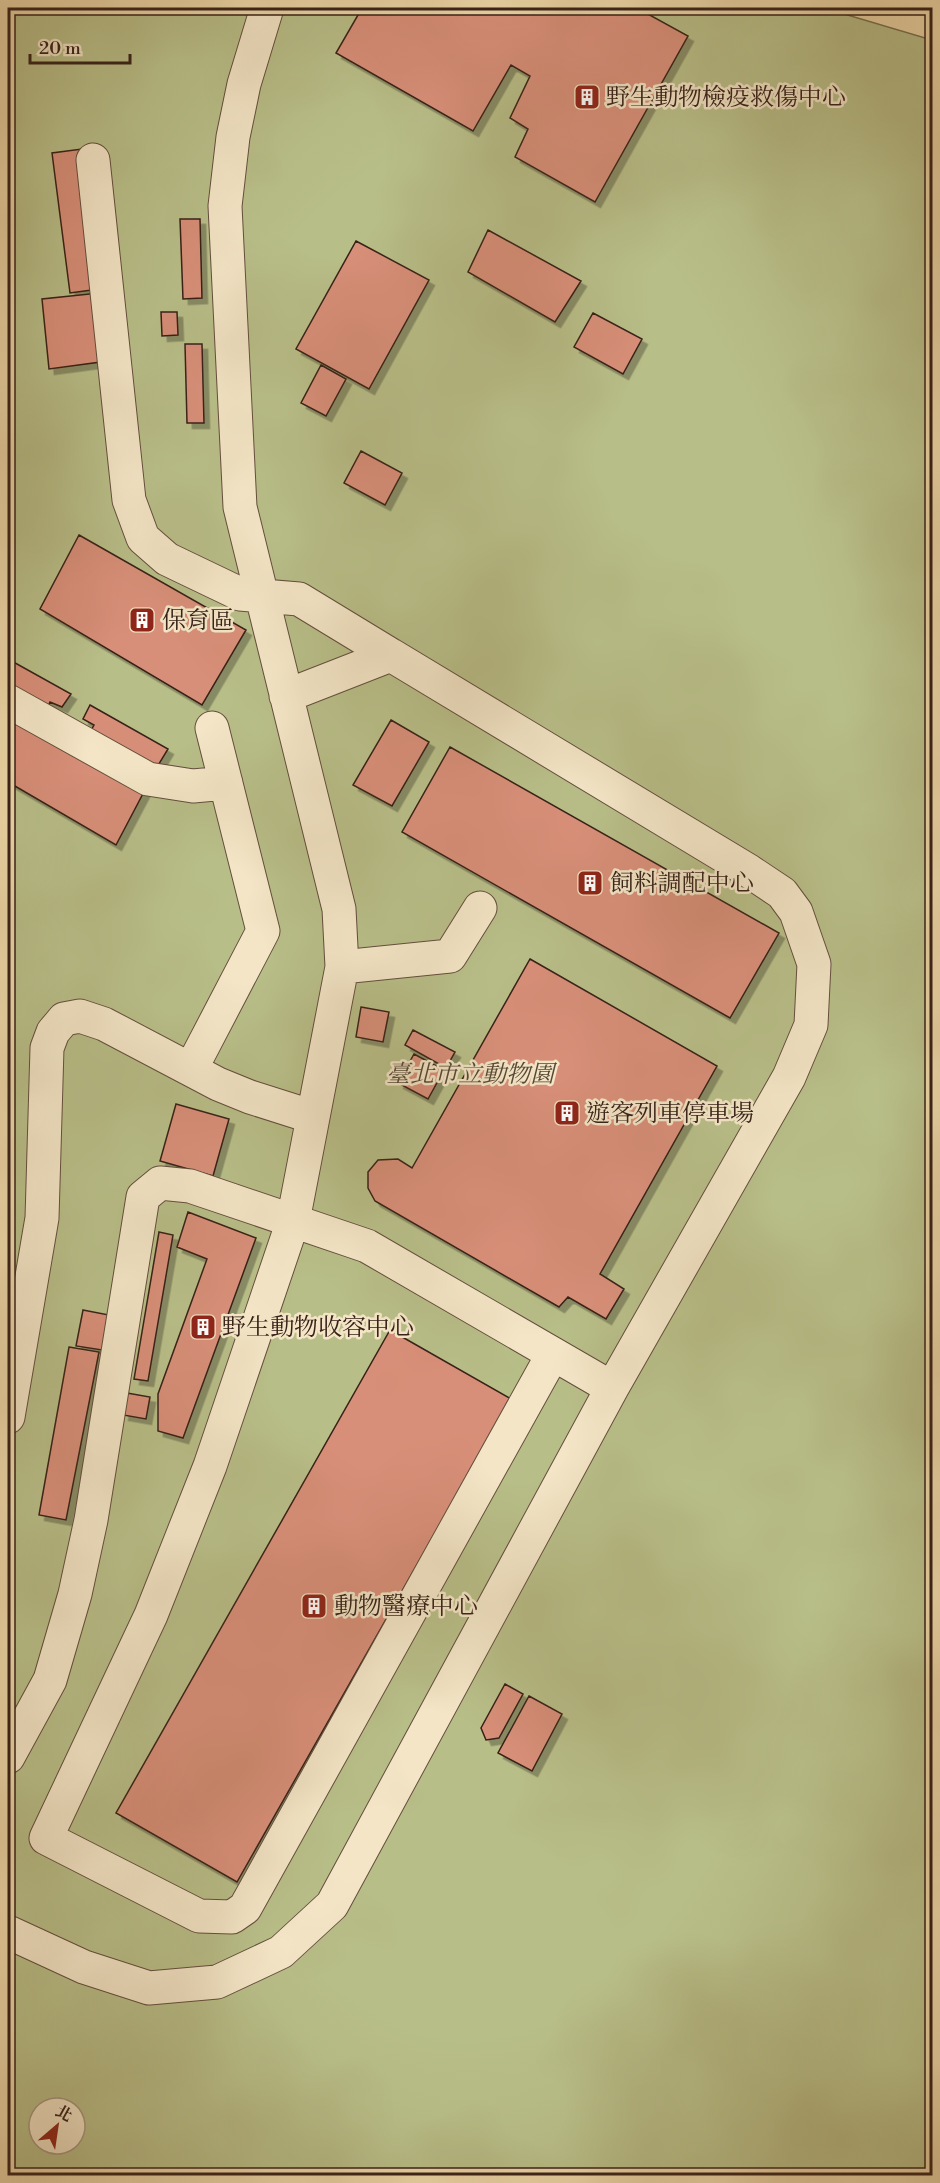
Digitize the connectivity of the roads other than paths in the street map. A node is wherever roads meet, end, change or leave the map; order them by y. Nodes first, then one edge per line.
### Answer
1 (267, 8) edge
2 (93, 160) dead end
3 (261, 594) junction
4 (391, 655) junction
5 (286, 696) junction
6 (8, 701) edge
7 (212, 728) dead end
8 (226, 783) junction
9 (480, 908) dead end
10 (342, 967) junction
11 (191, 1070) junction
12 (314, 1117) junction
13 (293, 1221) junction
14 (553, 1354) junction
15 (612, 1388) junction
16 (8, 1417) edge
17 (8, 1757) edge
18 (8, 1932) edge

1 - 3 lane
2 - 3 lane
3 - 4 lane
3 - 5 lane
4 - 5 lane
4 - 15 lane
5 - 10 lane
6 - 8 lane
7 - 8 lane
8 - 11 lane
9 - 10 lane
10 - 12 lane
11 - 12 lane
11 - 16 lane
12 - 13 lane
13 - 14 lane
13 - 14 lane
13 - 17 lane
14 - 15 lane
15 - 18 lane

